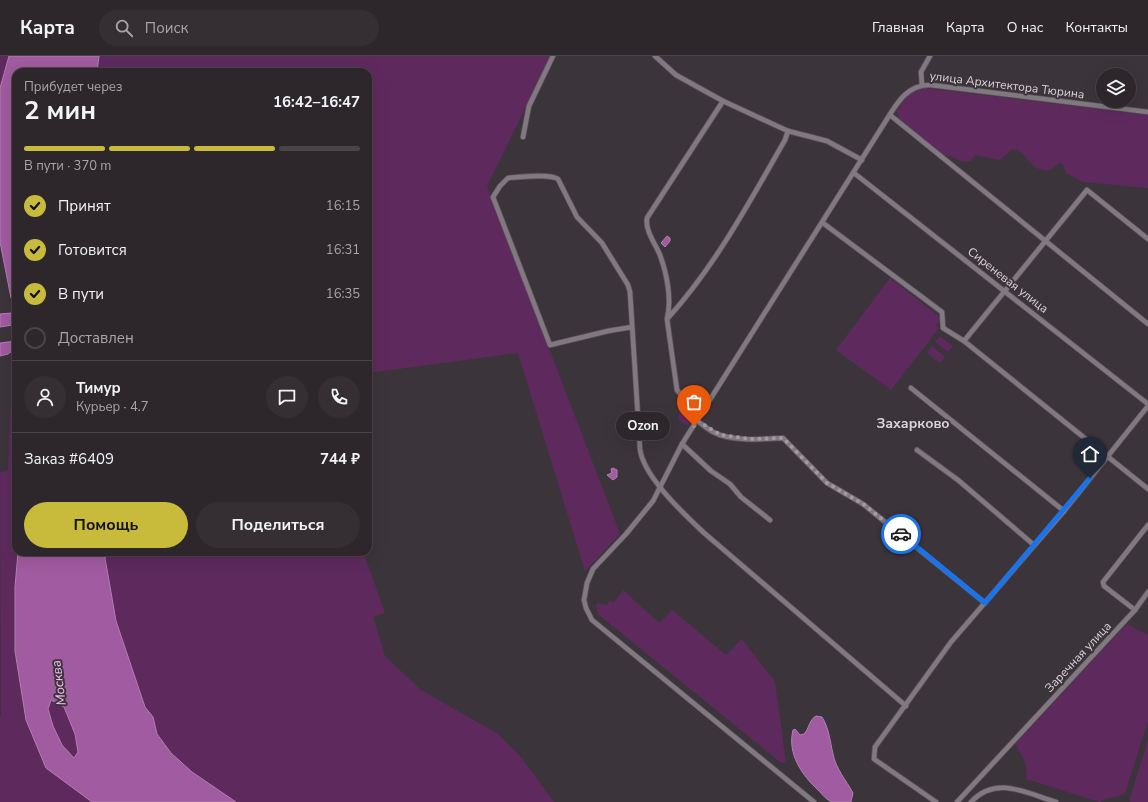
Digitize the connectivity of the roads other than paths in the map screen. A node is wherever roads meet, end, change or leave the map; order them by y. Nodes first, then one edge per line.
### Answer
1 (553, 56) edge
2 (655, 56) edge
3 (930, 56) edge
4 (922, 85) junction
5 (723, 101) junction
6 (1148, 112) edge
7 (890, 115) junction
8 (788, 131) junction
9 (523, 137) dead end
10 (862, 160) junction
11 (854, 172) junction
12 (823, 223) junction
13 (1148, 239) edge
14 (1045, 240) junction
15 (1005, 291) junction
16 (667, 319) junction
17 (1148, 324) edge
18 (632, 327) junction
19 (964, 341) junction
20 (911, 388) dead end
21 (1148, 405) edge
22 (703, 412) junction
23 (698, 421) junction
24 (682, 444) junction
25 (917, 450) dead end
26 (1107, 456) junction
27 (660, 485) junction
28 (1148, 489) edge
29 (1064, 511) junction
30 (770, 520) dead end
31 (1148, 525) edge
32 (1034, 545) junction
33 (1148, 592) edge
34 (985, 603) junction
35 (1135, 610) junction
36 (906, 706) junction
37 (814, 802) edge
38 (936, 802) edge
39 (957, 802) edge
40 (971, 802) edge
41 (1056, 802) edge

1 - 9 street
2 - 5 street
3 - 4 street
4 - 6 street, улица Архитектора Тюрина
4 - 7 street, улица Архитектора Тюрина
5 - 8 street
5 - 16 street
7 - 10 street, улица Архитектора Тюрина
7 - 14 street
8 - 10 street
8 - 16 street
10 - 11 street, улица Архитектора Тюрина
11 - 12 street, улица Архитектора Тюрина
11 - 15 street, Сиреневая улица
12 - 19 street
12 - 22 street, улица Архитектора Тюрина
13 - 14 street
14 - 15 street
14 - 17 street
15 - 19 street
15 - 21 street, Сиреневая улица
16 - 22 street
18 - 18 street
18 - 27 street
19 - 26 street
20 - 29 street
21 - 26 street
22 - 23 street, улица Архитектора Тюрина
23 - 24 street, улица Архитектора Тюрина
23 - 34 street
24 - 27 street, улица Архитектора Тюрина
24 - 30 street
25 - 32 street
26 - 28 street
26 - 29 street
27 - 36 street
27 - 37 street, улица Архитектора Тюрина
29 - 32 street
31 - 35 street
32 - 34 street
33 - 35 street, Заречная улица
34 - 36 street
35 - 39 street, Заречная улица
36 - 38 street
40 - 41 street

